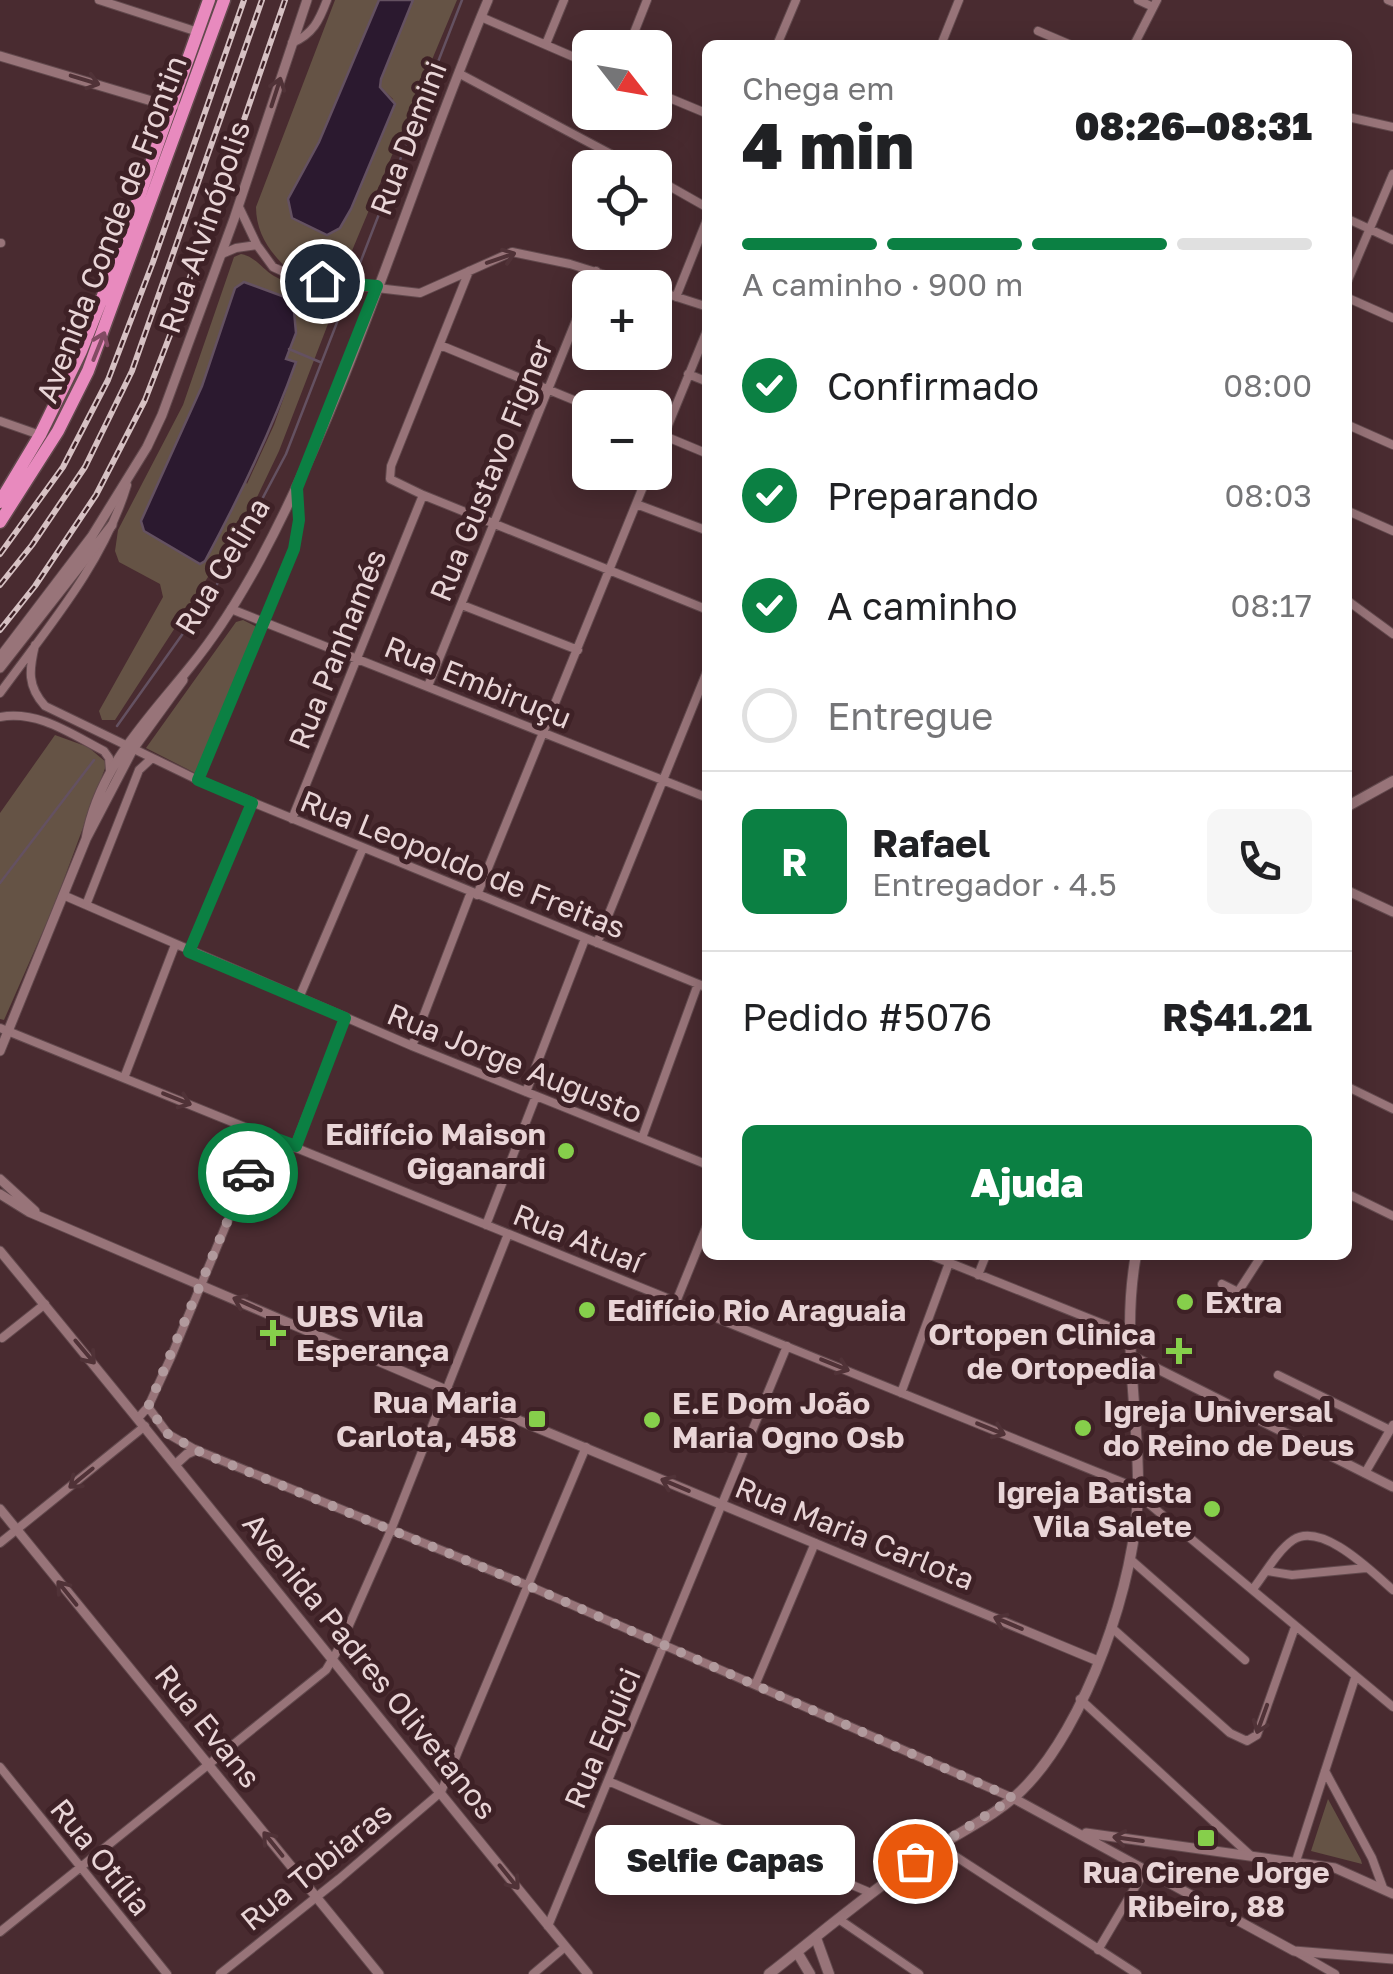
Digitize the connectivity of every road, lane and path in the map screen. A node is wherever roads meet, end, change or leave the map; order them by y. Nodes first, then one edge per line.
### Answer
1 (99, 0) edge
2 (209, 0) edge
3 (224, 0) edge
4 (307, 0) edge
5 (327, 0) edge
6 (488, 0) edge
7 (564, 0) edge
8 (647, 0) edge
9 (796, 0) edge
10 (959, 0) edge
11 (1138, 0) edge
12 (1155, 4) edge
13 (481, 17) junction
14 (635, 30) edge
15 (1038, 31) dead end
16 (198, 32) junction
17 (779, 40) edge
18 (942, 40) edge
19 (1059, 40) edge
20 (1137, 40) edge
21 (292, 43) junction
22 (546, 44) junction
23 (0, 56) edge
24 (572, 56) edge
25 (460, 74) junction
26 (672, 99) edge
27 (188, 103) junction
28 (170, 106) junction
29 (702, 112) edge
30 (1352, 117) edge
31 (1393, 127) edge
32 (606, 150) edge
33 (1393, 174) edge
34 (672, 188) edge
35 (702, 205) edge
36 (238, 207) junction
37 (1352, 222) edge
38 (1368, 230) junction
39 (702, 231) edge
40 (1393, 240) edge
41 (256, 245) junction
42 (222, 254) junction
43 (469, 270) junction
44 (592, 270) edge
45 (1352, 270) edge
46 (377, 286) junction
47 (672, 295) edge
48 (676, 296) junction
49 (1352, 300) edge
50 (702, 305) edge
51 (1393, 318) edge
52 (572, 330) edge
53 (702, 342) edge
54 (440, 345) junction
55 (688, 374) junction
56 (702, 380) edge
57 (548, 390) junction
58 (572, 400) edge
59 (672, 407) edge
60 (0, 420) edge
61 (1352, 427) edge
62 (40, 435) junction
63 (672, 439) edge
64 (1393, 445) edge
65 (702, 452) edge
66 (129, 476) junction
67 (297, 488) junction
68 (642, 490) edge
69 (424, 495) junction
70 (0, 502) edge
71 (636, 504) junction
72 (1352, 513) edge
73 (0, 522) edge
74 (494, 523) junction
75 (112, 526) junction
76 (702, 529) edge
77 (1393, 531) edge
78 (610, 570) junction
79 (1352, 603) edge
80 (462, 604) junction
81 (702, 608) edge
82 (232, 610) junction
83 (264, 622) junction
84 (1393, 634) edge
85 (35, 646) junction
86 (578, 650) junction
87 (0, 657) edge
88 (359, 659) junction
89 (0, 668) edge
90 (702, 684) edge
91 (428, 686) junction
92 (0, 692) edge
93 (0, 717) edge
94 (544, 732) junction
95 (129, 747) junction
96 (151, 759) junction
97 (110, 770) junction
98 (198, 780) junction
99 (664, 780) junction
100 (1393, 781) edge
101 (702, 796) edge
102 (1352, 796) edge
103 (1361, 799) junction
104 (252, 803) junction
105 (1352, 804) edge
106 (292, 819) junction
107 (86, 839) junction
108 (363, 848) junction
109 (474, 893) junction
110 (1352, 893) edge
111 (62, 895) junction
112 (86, 906) junction
113 (1393, 912) edge
114 (586, 938) junction
115 (597, 943) junction
116 (175, 944) junction
117 (189, 952) junction
118 (698, 984) junction
119 (702, 986) edge
120 (300, 998) junction
121 (345, 1018) junction
122 (4, 1030) edge
123 (412, 1046) junction
124 (0, 1051) edge
125 (124, 1078) junction
126 (1352, 1089) edge
127 (531, 1094) junction
128 (1393, 1109) edge
129 (264, 1134) junction
130 (642, 1138) junction
131 (296, 1146) junction
132 (702, 1163) edge
133 (0, 1179) edge
134 (0, 1195) edge
135 (1352, 1196) edge
136 (40, 1216) junction
137 (1393, 1216) edge
138 (486, 1225) junction
139 (508, 1234) junction
140 (702, 1238) edge
141 (0, 1251) edge
142 (942, 1260) edge
143 (984, 1260) edge
144 (1135, 1260) edge
145 (1259, 1260) edge
146 (949, 1263) junction
147 (978, 1275) junction
148 (1222, 1284) dead end
149 (201, 1285) junction
150 (676, 1302) junction
151 (45, 1304) junction
152 (1128, 1334) junction
153 (2, 1338) dead end
154 (787, 1346) junction
155 (1130, 1355) junction
156 (1278, 1374) dead end
157 (446, 1390) junction
158 (901, 1393) junction
159 (148, 1407) junction
160 (142, 1422) junction
161 (1392, 1427) edge
162 (586, 1447) junction
163 (196, 1450) junction
164 (176, 1464) junction
165 (1365, 1472) junction
166 (1393, 1487) edge
167 (1138, 1492) junction
168 (721, 1505) junction
169 (0, 1510) edge
170 (16, 1530) junction
171 (390, 1530) junction
172 (0, 1543) edge
173 (814, 1543) junction
174 (1130, 1559) junction
175 (1368, 1568) junction
176 (1267, 1571) junction
177 (529, 1586) junction
178 (1253, 1589) junction
179 (1393, 1590) edge
180 (1111, 1627) junction
181 (1295, 1627) junction
182 (665, 1646) junction
183 (1245, 1660) dead end
184 (332, 1661) junction
185 (1098, 1661) junction
186 (1355, 1678) junction
187 (756, 1683) junction
188 (1080, 1699) junction
189 (1391, 1706) edge
190 (1393, 1717) edge
191 (208, 1766) junction
192 (0, 1768) edge
193 (1325, 1770) junction
194 (608, 1781) junction
195 (441, 1792) junction
196 (1013, 1798) junction
197 (1079, 1832) junction
198 (938, 1846) junction
199 (1250, 1856) junction
200 (1296, 1860) junction
201 (80, 1868) junction
202 (1144, 1872) junction
203 (1388, 1891) edge
204 (873, 1894) junction
205 (316, 1898) junction
206 (840, 1920) junction
207 (548, 1926) junction
208 (0, 1932) edge
209 (816, 1938) junction
210 (565, 1947) junction
211 (801, 1950) junction
212 (1098, 1950) junction
213 (1294, 1951) junction
214 (1393, 1958) edge
215 (822, 1962) junction
216 (168, 1974) edge
217 (220, 1974) edge
218 (379, 1974) edge
219 (533, 1974) edge
220 (588, 1974) edge
221 (769, 1974) edge
222 (810, 1974) edge
223 (830, 1974) edge
224 (919, 1974) edge
225 (1137, 1974) edge
226 (1335, 1974) edge

1 - 16 street
2 - 16 highway, Avenida Conde de Frontin
3 - 27 highway, Avenida Conde de Frontin
4 - 21 street
5 - 21 street, Rua Alvinópolis
6 - 13 street, Rua Demini
7 - 22 street
8 - 14 street
9 - 17 street
10 - 18 street
11 - 12 street
12 - 20 street
13 - 22 street
13 - 25 street, Rua Demini
15 - 19 street
16 - 28 highway, Avenida Conde de Frontin
36 -> 21 street, Rua Alvinópolis
22 - 24 street
23 -> 28 street
25 - 32 street
25 - 46 street, Rua Demini
26 - 29 street
27 - 28 street
73 -> 27 highway, Avenida Conde de Frontin
28 - 62 highway, Avenida Conde de Frontin
30 - 31 street
33 - 38 street
34 - 35 street
36 - 41 street
36 - 42 street, Rua Alvinópolis
37 - 38 street
38 - 40 street
38 - 45 street
39 - 48 street
41 - 42 street
41 - 46 street
42 - 66 street, Rua Alvinópolis
43 -> 44 street
43 - 46 street
43 - 54 street
46 - 67 street, Rua Demini
47 - 48 street
48 - 50 street
49 - 51 street
52 - 57 street, Rua Gustavo Figner
53 - 55 street
54 - 57 street
54 - 69 street
55 - 56 street
55 - 59 street
57 - 58 street
57 - 74 street, Rua Gustavo Figner
60 - 62 street
61 - 64 street
62 - 70 highway, Avenida Conde de Frontin
63 - 65 street
66 - 75 street, Rua Alvinópolis
66 - 87 street, Rua Alvinópolis
67 - 82 street, Rua Celina
67 - 83 street, Rua Demini
68 - 71 street
69 - 74 street
69 - 88 street, Rua Panhamés
71 - 76 street
71 - 78 street
72 - 77 street
74 - 78 street
74 - 80 street, Rua Gustavo Figner
75 - 85 street, Rua Alvinópolis
75 - 89 street
78 - 81 street
78 - 86 street
79 - 84 street
80 - 86 street
80 - 91 street, Rua Gustavo Figner
82 - 83 street, Rua Embiruçu
82 - 95 street, Rua Celina
83 - 88 street, Rua Embiruçu
83 - 98 street, Rua Demini
85 - 92 street, Rua Alvinópolis
85 - 95 street, Rua Leopoldo de Freitas
86 - 94 street
88 - 91 street, Rua Embiruçu
88 - 106 street, Rua Panhamés
90 - 99 street
91 - 94 street, Rua Embiruçu
93 - 97 street
94 - 99 street, Rua Embiruçu
94 - 109 street
95 - 96 street, Rua Leopoldo de Freitas
95 - 97 street, Rua Celina
95 - 107 street, Rua Celina
96 - 98 street, Rua Leopoldo de Freitas
96 - 112 street
97 - 107 street, Rua Celina
98 - 104 street, Rua Leopoldo de Freitas
99 - 101 street, Rua Embiruçu
99 - 115 street
100 - 103 main road
102 - 103 street
103 - 105 main road
104 - 106 street, Rua Leopoldo de Freitas
104 - 117 street
106 - 108 street, Rua Leopoldo de Freitas
107 - 111 street, Rua Celina
108 - 109 street, Rua Leopoldo de Freitas
108 - 120 street
109 - 114 street, Rua Leopoldo de Freitas
109 - 123 street
110 - 113 street
111 - 112 street
111 - 122 street, Rua Celina
112 - 116 street, Rua Jorge Augusto
114 - 115 street, Rua Leopoldo de Freitas
114 - 127 street
115 - 118 street, Rua Leopoldo de Freitas
116 - 117 street, Rua Jorge Augusto
116 - 125 street
117 - 120 street, Rua Jorge Augusto
118 - 119 street, Rua Leopoldo de Freitas
118 - 130 street
120 - 121 street, Rua Jorge Augusto
121 - 123 street, Rua Jorge Augusto
121 - 131 street
122 - 124 street, Rua Celina
122 - 125 street, Rua Atuaí
123 - 127 street, Rua Jorge Augusto
125 -> 129 street, Rua Atuaí
126 - 128 street
127 - 130 street, Rua Jorge Augusto
127 - 138 street
129 - 131 street, Rua Atuaí
129 - 149 street
130 - 132 street, Rua Jorge Augusto
131 - 138 street, Rua Atuaí
133 - 136 street, Rua Maria Carlota
134 - 136 street, Rua Maria Carlota
135 - 137 street
136 - 149 street, Rua Maria Carlota
138 - 139 street, Rua Atuaí
139 - 150 street, Rua Atuaí
139 - 157 street
140 - 150 street
141 - 151 street, Avenida Padres Olivetanos
142 - 146 street
143 - 147 street
144 - 152 main road
145 - 148 street
146 - 147 street
146 - 158 street
147 - 152 street
157 -> 149 street, Rua Maria Carlota
149 - 159 street
150 - 154 street, Rua Atuaí
151 - 153 street
151 -> 160 street, Avenida Padres Olivetanos
152 - 155 main road
154 -> 158 street, Rua Atuaí
154 - 168 street, Rua Equici
155 - 165 street
155 - 167 main road
156 - 161 street
157 - 162 street, Rua Maria Carlota
157 - 171 street
158 -> 167 street, Rua Atuaí
159 - 160 street
159 - 163 street
160 - 164 street, Avenida Padres Olivetanos
160 -> 170 street
161 - 165 street
168 -> 162 street, Rua Maria Carlota
162 - 177 street
163 - 164 street
163 - 171 street
164 - 184 street, Avenida Padres Olivetanos
165 - 166 street
167 - 174 main road
167 - 178 street, Rua Atuaí
168 - 173 street, Rua Maria Carlota
168 - 182 street, Rua Equici
169 - 170 street, Rua Evans
170 - 172 street
191 -> 170 street, Rua Evans
171 - 177 street
171 - 184 street
185 -> 173 street, Rua Maria Carlota
173 - 187 street
174 - 180 main road
174 - 183 street
175 - 176 street
175 - 176 street
175 - 179 street
176 - 178 street
177 - 182 street
177 - 195 street
178 - 181 street, Rua Atuaí
181 -> 180 street
180 - 185 main road
181 - 186 street, Rua Atuaí
182 - 187 street
182 - 194 street, Rua Equici
184 - 191 street
184 - 195 street, Avenida Padres Olivetanos
185 - 188 main road
186 - 189 street, Rua Atuaí
186 - 193 street
187 - 196 street
188 - 196 main road
188 - 199 street
189 - 190 street
191 - 201 street
205 -> 191 street, Rua Evans
192 - 201 street, Rua Otília
193 - 200 street
193 - 203 street
194 - 204 street
194 - 207 street, Rua Equici
195 - 205 street, Rua Tobiaras
195 -> 207 street, Avenida Padres Olivetanos
196 - 197 street
196 - 198 main road
199 -> 197 street
197 - 202 street
198 - 204 main road
198 - 212 street
199 - 200 street
200 - 203 street
201 - 208 street
201 - 216 street, Rua Otília
202 - 212 street
202 - 213 street
204 - 206 main road
205 - 217 street, Rua Tobiaras
205 - 218 street, Rua Evans
206 - 209 main road
206 - 224 street
207 - 210 street, Avenida Padres Olivetanos
209 - 211 main road
209 - 215 main road
210 - 219 street
210 - 220 street, Avenida Padres Olivetanos
211 - 215 main road
211 - 221 main road
211 - 222 main road
212 - 225 street
213 - 214 street
213 - 226 street
215 - 223 main road

